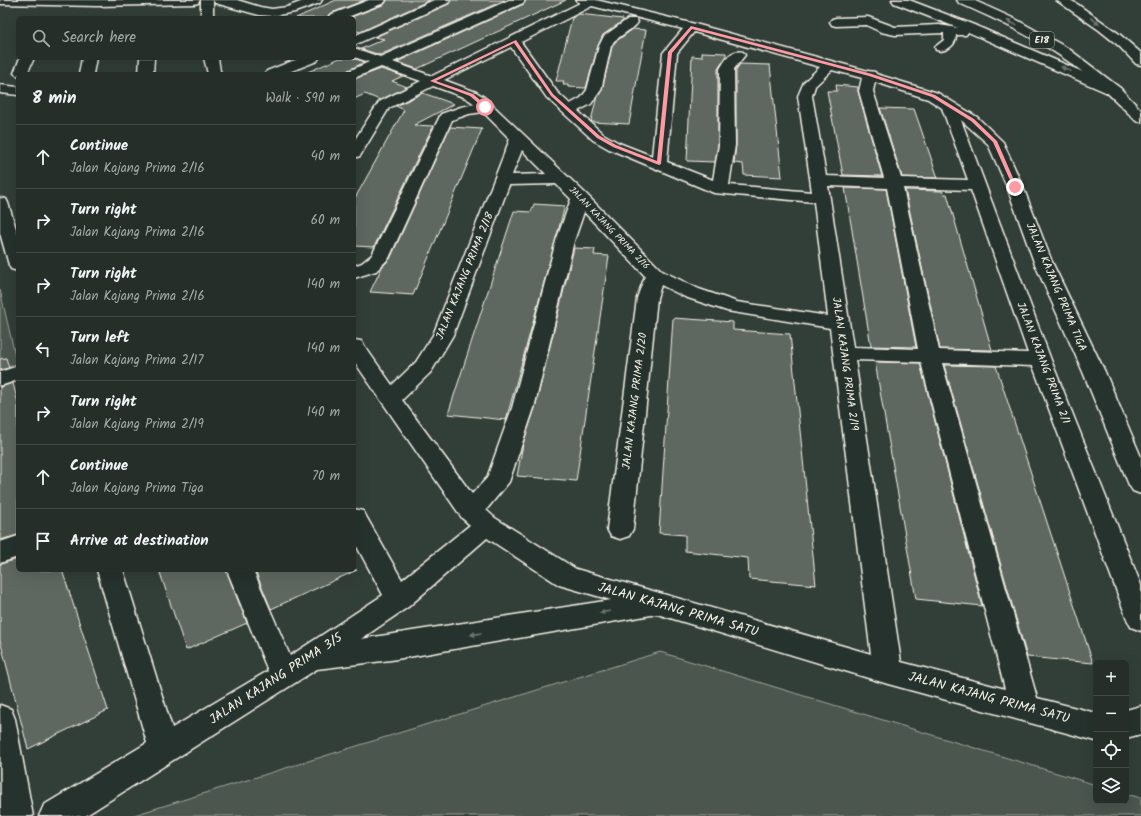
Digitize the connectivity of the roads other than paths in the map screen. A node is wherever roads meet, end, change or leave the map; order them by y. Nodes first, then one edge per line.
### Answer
1 (0, 0) edge
2 (194, 0) edge
3 (207, 0) edge
4 (219, 0) edge
5 (316, 0) edge
6 (380, 0) edge
7 (444, 0) edge
8 (519, 0) edge
9 (898, 0) edge
10 (963, 0) edge
11 (1062, 0) edge
12 (586, 1) edge
13 (265, 15) edge
14 (207, 16) edge
15 (339, 16) edge
16 (632, 22) dead end
17 (836, 22) dead end
18 (944, 25) junction
19 (691, 27) junction
20 (356, 39) edge
21 (514, 41) junction
22 (941, 47) dead end
23 (356, 53) edge
24 (738, 55) dead end
25 (26, 60) edge
26 (89, 60) edge
27 (148, 60) edge
28 (211, 60) edge
29 (272, 60) edge
30 (307, 60) edge
31 (1141, 60) edge
32 (380, 61) junction
33 (829, 64) junction
34 (21, 72) edge
35 (86, 72) edge
36 (146, 72) edge
37 (213, 72) edge
38 (273, 72) edge
39 (276, 72) edge
40 (356, 73) edge
41 (870, 75) junction
42 (432, 81) junction
43 (0, 89) edge
44 (16, 91) edge
45 (1115, 91) junction
46 (949, 106) junction
47 (485, 107) junction
48 (569, 110) junction
49 (1141, 118) edge
50 (518, 139) junction
51 (356, 150) edge
52 (659, 164) junction
53 (560, 179) junction
54 (502, 180) junction
55 (894, 183) junction
56 (977, 185) junction
57 (720, 189) junction
58 (820, 190) junction
59 (580, 198) junction
60 (0, 203) edge
61 (13, 254) edge
62 (356, 271) edge
63 (654, 275) junction
64 (840, 324) junction
65 (356, 349) edge
66 (844, 353) junction
67 (930, 356) junction
68 (1041, 360) junction
69 (16, 374) edge
70 (0, 379) edge
71 (390, 399) junction
72 (1141, 485) edge
73 (478, 518) junction
74 (356, 522) edge
75 (620, 529) dead end
76 (16, 547) edge
77 (0, 553) edge
78 (111, 572) edge
79 (241, 572) edge
80 (399, 599) junction
81 (657, 604) junction
82 (1141, 619) edge
83 (311, 658) junction
84 (888, 672) junction
85 (284, 676) junction
86 (1025, 708) junction
87 (0, 719) edge
88 (1141, 720) edge
89 (1129, 723) edge
90 (1093, 726) edge
91 (1129, 732) edge
92 (1141, 734) edge
93 (164, 750) junction
94 (17, 816) edge
95 (55, 816) edge

1 - 2 main road
3 - 14 main road
4 - 13 main road
5 - 13 main road
6 - 15 main road
7 - 20 main road
8 - 32 main road
9 - 18 main road
45 -> 10 main road, E18
11 -> 31 main road
12 - 19 main road
12 - 21 main road
16 - 48 main road
17 - 18 main road
18 - 22 main road
45 -> 18 main road
19 - 33 main road
19 - 52 main road
21 - 42 main road
21 - 48 main road
23 - 32 main road, JALAN KAJANG PRIMA 2/16
24 - 57 main road
25 - 34 main road
26 - 35 main road
27 - 36 main road
28 - 37 main road
29 - 38 main road
30 - 39 main road
32 - 40 main road
32 - 42 main road, JALAN KAJANG PRIMA 2/16
33 - 41 main road
33 - 58 main road, JALAN KAJANG PRIMA 2/19
41 - 46 main road
41 - 55 main road
42 - 47 main road, JALAN KAJANG PRIMA 2/16
42 - 51 main road
43 - 44 main road
45 - 49 main road, E18
46 - 56 main road, JALAN KAJANG PRIMA 2/1
46 - 72 main road, JALAN KAJANG PRIMA TIGA
47 - 50 main road, JALAN KAJANG PRIMA 2/16
47 - 62 main road
48 - 52 main road
50 - 53 main road, JALAN KAJANG PRIMA 2/16
50 - 54 main road, JALAN KAJANG PRIMA 2/18
52 - 57 main road
53 - 54 main road
53 - 59 main road, JALAN KAJANG PRIMA 2/16
54 - 71 main road, JALAN KAJANG PRIMA 2/18
55 - 56 main road
55 - 58 main road
55 - 67 main road
56 - 68 main road, JALAN KAJANG PRIMA 2/1
57 - 58 main road
58 - 64 main road, JALAN KAJANG PRIMA 2/19
59 - 63 main road, JALAN KAJANG PRIMA 2/16
59 - 73 main road, JALAN KAJANG PRIMA 3/5
60 - 61 main road
63 - 64 main road, JALAN KAJANG PRIMA 2/16
63 - 75 main road, JALAN KAJANG PRIMA 2/20
64 - 66 main road, JALAN KAJANG PRIMA 2/19
65 - 71 main road, JALAN KAJANG PRIMA SATU
66 - 67 main road
66 - 84 main road, JALAN KAJANG PRIMA 2/19
67 - 68 main road
67 - 86 main road
68 - 82 main road, JALAN KAJANG PRIMA 2/1
69 - 70 main road
71 - 73 main road, JALAN KAJANG PRIMA SATU
73 - 80 main road, JALAN KAJANG PRIMA 3/5
73 - 81 main road, JALAN KAJANG PRIMA SATU
74 - 80 main road
76 - 77 main road
78 - 93 main road
79 - 85 main road
80 - 83 main road, JALAN KAJANG PRIMA 3/5
81 -> 83 main road
81 - 84 main road, JALAN KAJANG PRIMA SATU
83 - 85 main road, JALAN KAJANG PRIMA 3/5
84 - 86 main road, JALAN KAJANG PRIMA SATU
85 - 93 main road, JALAN KAJANG PRIMA 3/5
86 - 90 main road, JALAN KAJANG PRIMA SATU
87 - 94 main road
88 - 89 main road
91 - 92 main road
93 - 95 main road, JALAN KAJANG PRIMA 3/5

